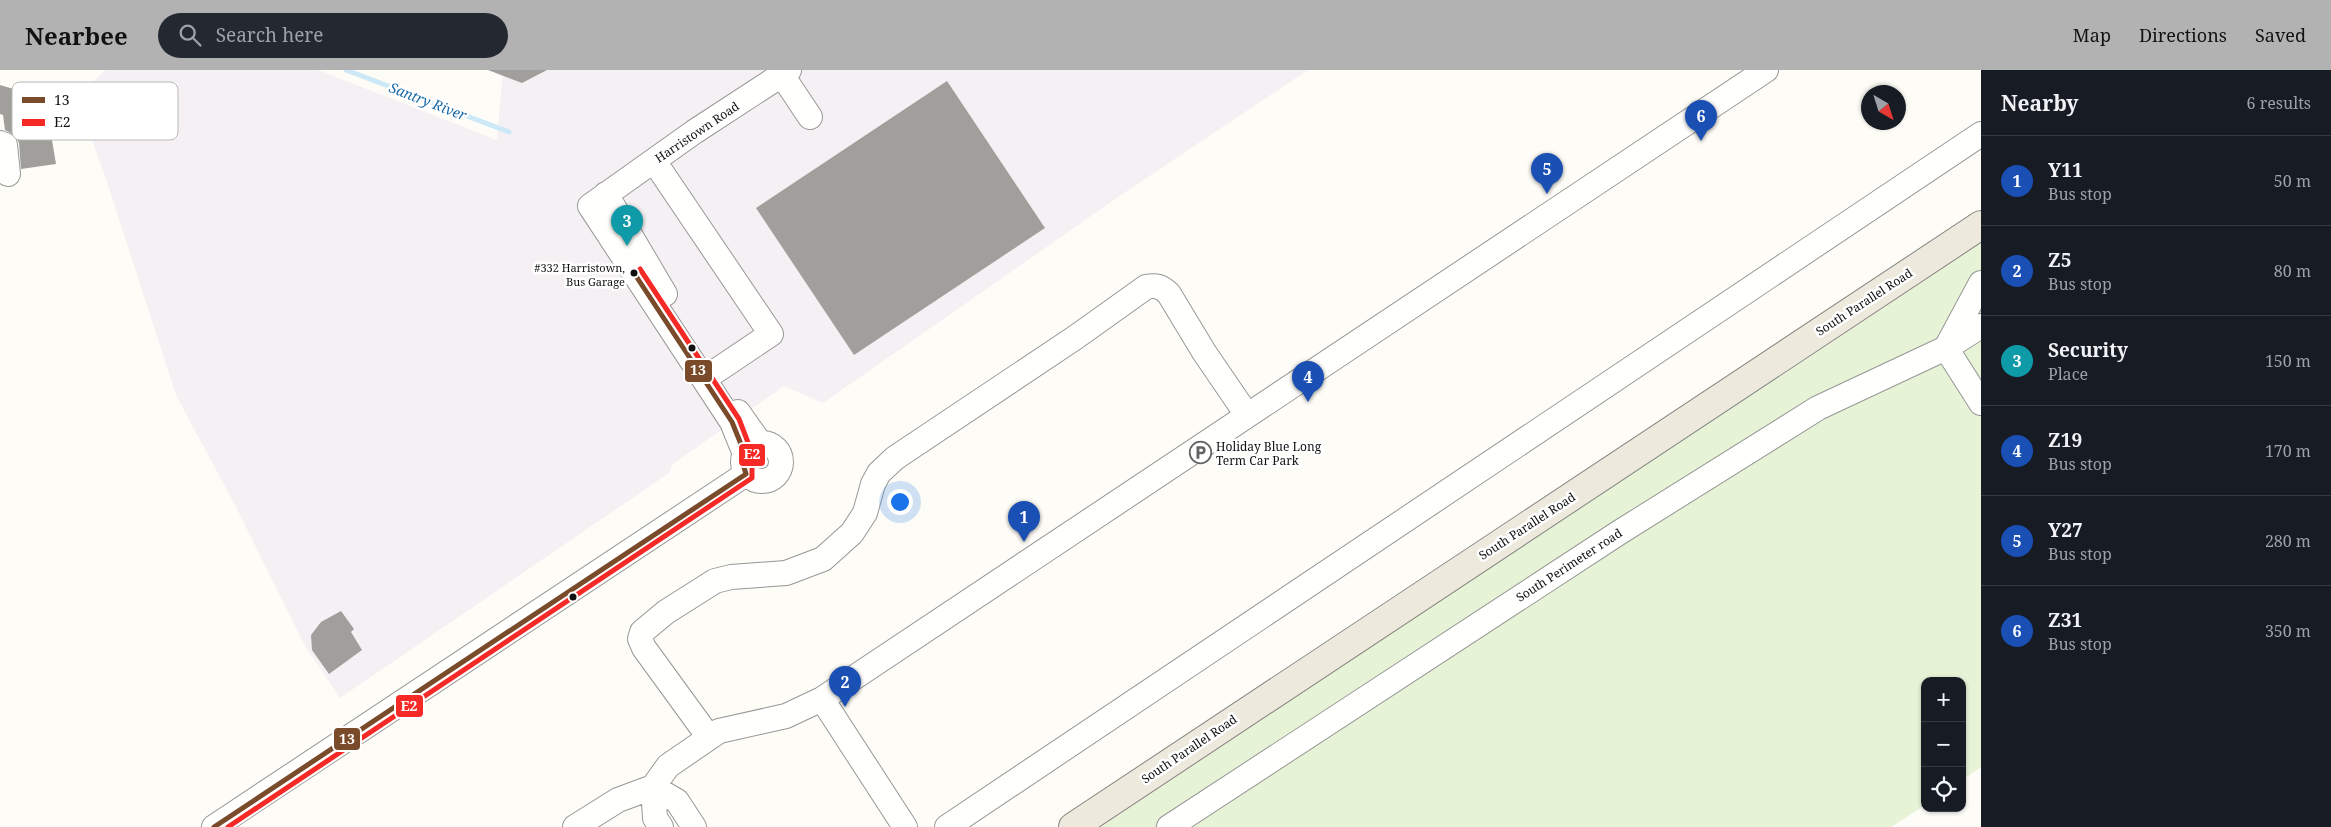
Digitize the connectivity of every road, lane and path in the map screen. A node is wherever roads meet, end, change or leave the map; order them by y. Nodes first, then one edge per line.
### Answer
1 (1766, 70) edge
2 (786, 72) edge
3 (810, 117) dead end
4 (1981, 134) edge
5 (0, 143) edge
6 (654, 161) junction
7 (8, 174) dead end
8 (598, 200) junction
9 (1981, 225) edge
10 (1981, 283) edge
11 (1981, 326) edge
12 (1946, 348) junction
13 (713, 372) junction
14 (1981, 403) edge
15 (1247, 415) junction
16 (750, 457) junction
17 (822, 699) junction
18 (708, 736) junction
19 (653, 787) junction
20 (214, 827) edge
21 (575, 827) edge
22 (661, 827) edge
23 (694, 827) edge
24 (905, 827) edge
25 (947, 827) edge
26 (1073, 827) edge
27 (1169, 827) edge

1 - 15 street
2 - 3 street
2 - 6 street, Harristown Road
4 - 25 street
5 - 7 street
6 - 8 street, Harristown Road
6 - 13 street
8 - 13 street
8 - 16 street
9 - 26 main road, South Parallel Road
10 - 12 street
11 - 12 street, South Perimeter road
12 - 14 street
12 - 27 street, South Perimeter road
13 - 16 street
15 - 17 street
15 - 18 street
16 - 20 street
17 - 18 street
17 - 24 street
18 - 19 street
19 - 21 street
19 - 22 street
19 - 23 street

